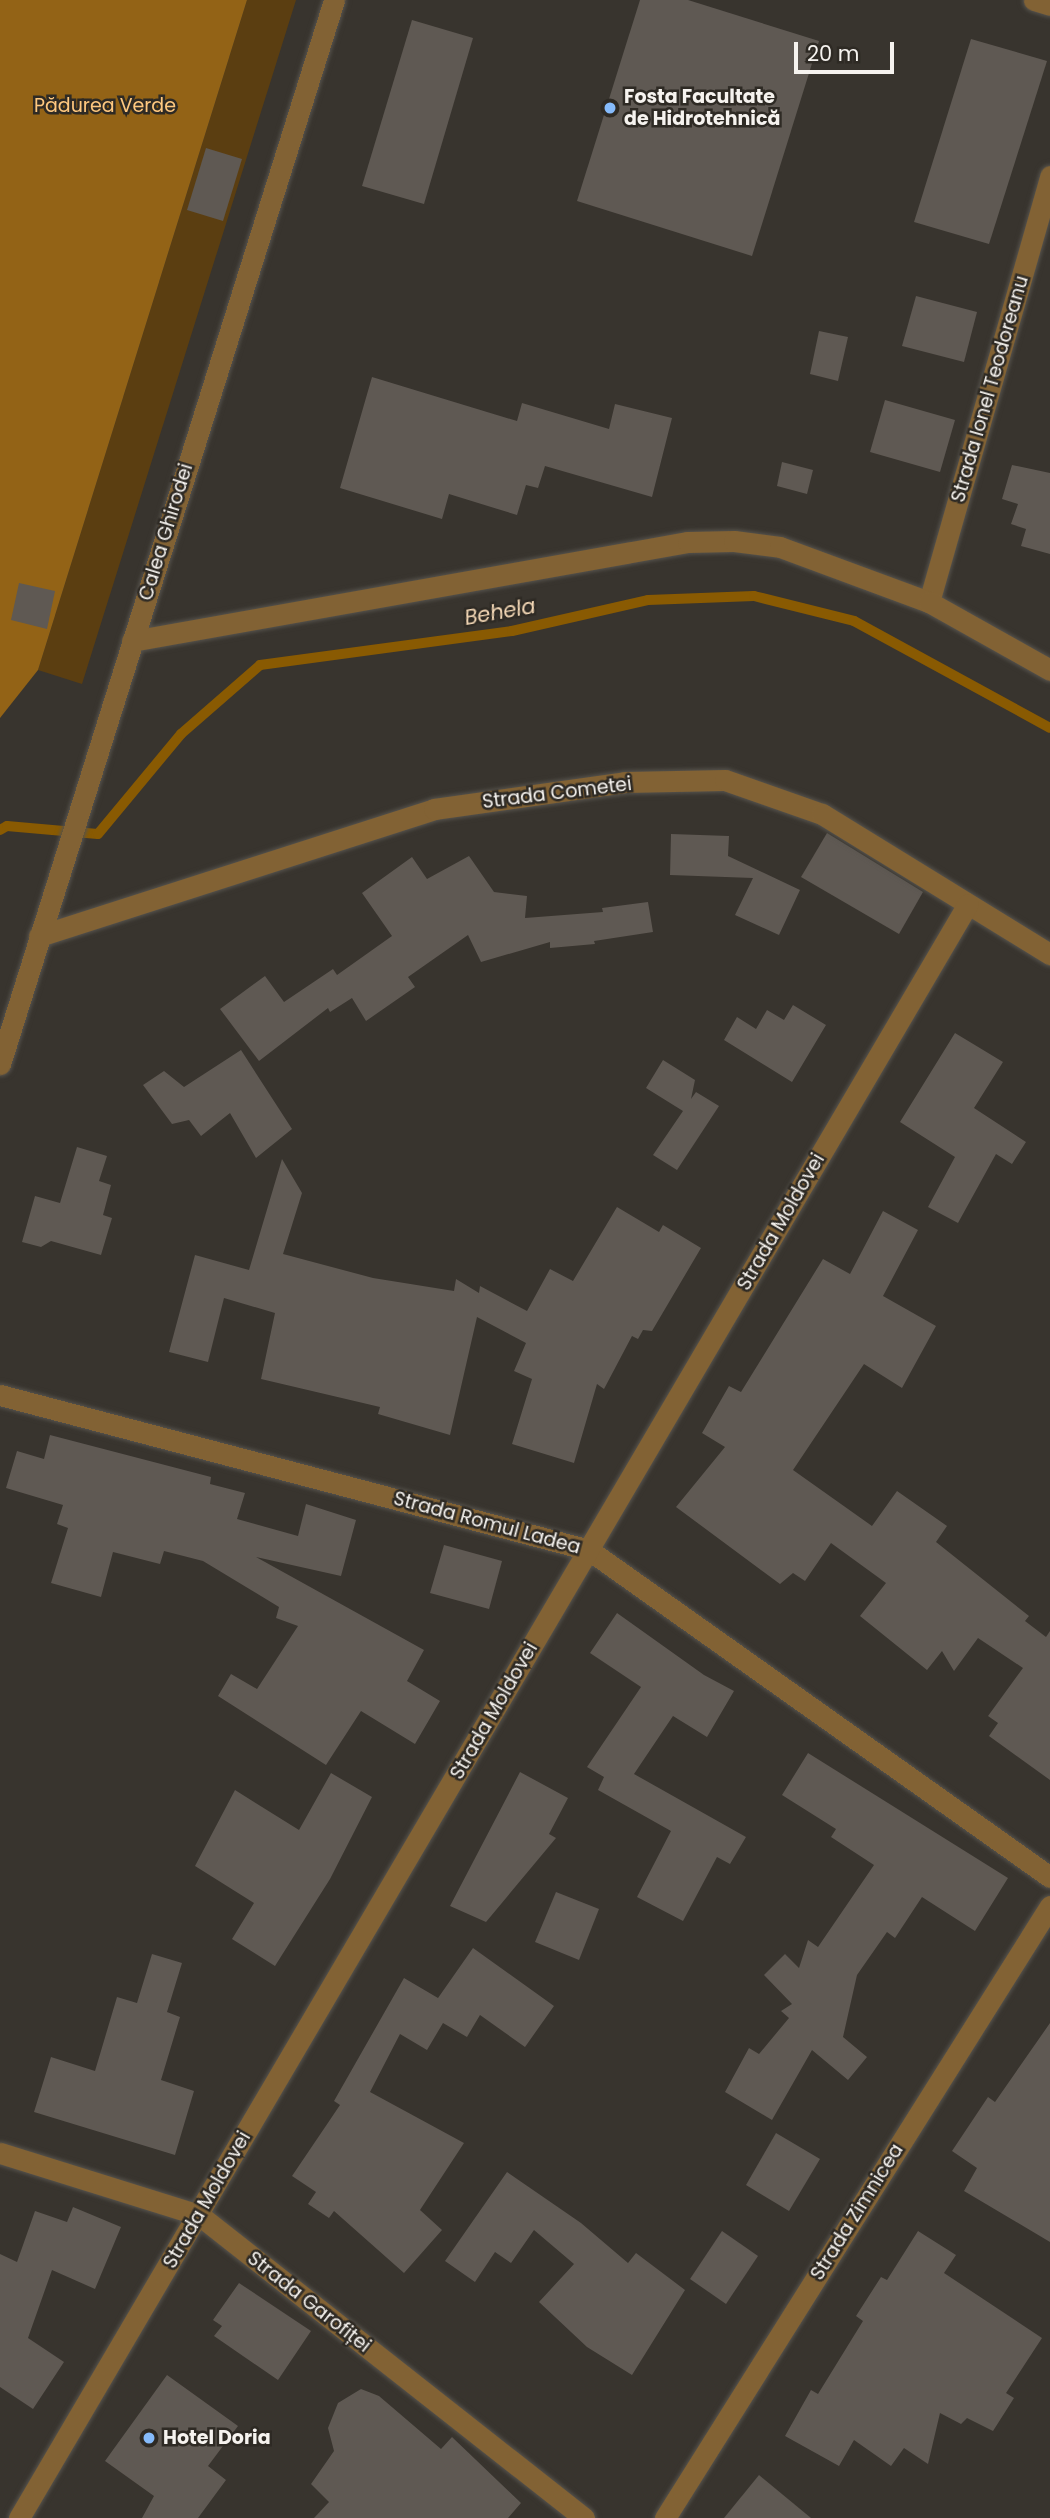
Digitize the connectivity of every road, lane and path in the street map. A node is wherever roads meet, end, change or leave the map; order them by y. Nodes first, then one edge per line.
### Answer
1 (334, 0) edge
2 (1034, 0) edge
3 (1050, 5) edge
4 (1050, 176) edge
5 (929, 602) junction
6 (132, 640) junction
7 (1050, 670) edge
8 (968, 904) junction
9 (39, 936) junction
10 (1050, 954) edge
11 (0, 1064) edge
12 (0, 1395) edge
13 (589, 1550) junction
14 (1050, 1877) edge
15 (1050, 1906) edge
16 (0, 2153) edge
17 (199, 2215) junction
18 (19, 2518) edge
19 (584, 2518) edge
20 (665, 2518) edge

1 - 6 street, Calea Ghirodei
2 - 3 street
4 - 5 street, Strada Ionel Teodoreanu
5 - 6 street
5 - 7 street
6 - 9 street, Calea Ghirodei
8 - 9 street, Strada Cometei
8 - 10 street, Strada Cometei
8 - 13 street, Strada Moldovei
9 - 11 street, Calea Ghirodei
12 - 13 street, Strada Romul Ladea
13 - 14 street, Strada Romul Ladea
13 - 17 street, Strada Moldovei
15 - 20 street, Strada Zimnicea
16 - 17 street, Strada Garofiței
17 - 18 street, Strada Moldovei
17 - 19 street, Strada Garofiței

